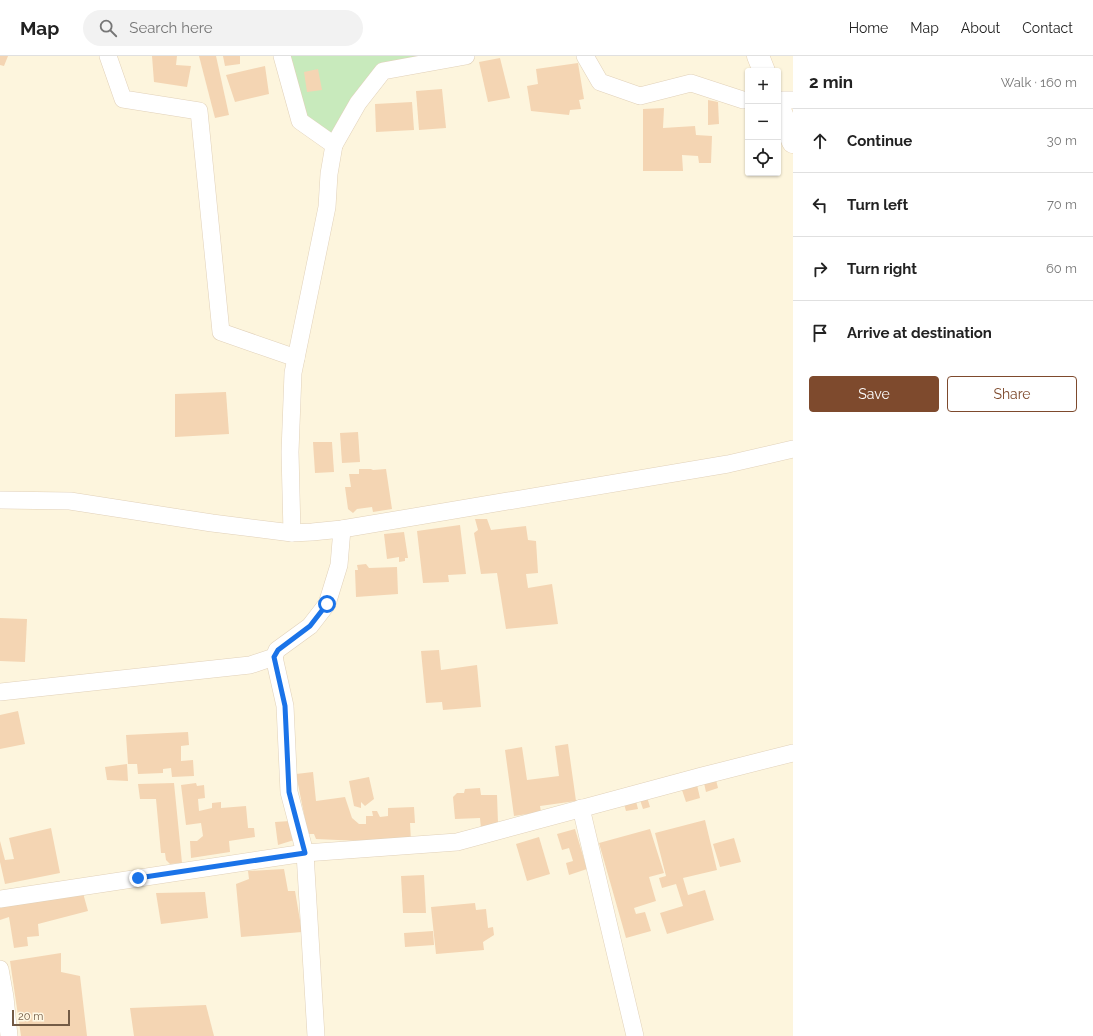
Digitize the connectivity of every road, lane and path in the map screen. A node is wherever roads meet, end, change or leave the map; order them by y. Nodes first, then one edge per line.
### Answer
1 (108, 56) edge
2 (282, 56) edge
3 (466, 56) edge
4 (585, 56) edge
5 (758, 56) edge
6 (763, 68) edge
7 (745, 100) edge
8 (781, 100) edge
9 (793, 100) edge
10 (781, 112) edge
11 (793, 142) edge
12 (334, 145) junction
13 (296, 358) junction
14 (793, 449) edge
15 (0, 500) edge
16 (342, 529) junction
17 (292, 533) junction
18 (274, 657) junction
19 (0, 692) edge
20 (793, 753) edge
21 (581, 808) junction
22 (305, 853) junction
23 (0, 899) edge
24 (0, 969) edge
25 (9, 1036) edge
26 (316, 1036) edge
27 (635, 1036) edge

1 - 13 street
2 - 12 street
3 - 12 street
4 - 7 street
5 - 6 street
8 - 9 street
10 - 11 street
12 - 13 street
13 - 17 street
14 - 16 street
15 - 17 street
16 - 17 street
16 - 18 street
18 - 19 street
18 - 22 street
20 - 21 street
21 - 22 street
21 - 27 street
22 - 23 street
22 - 26 street
24 - 25 street

